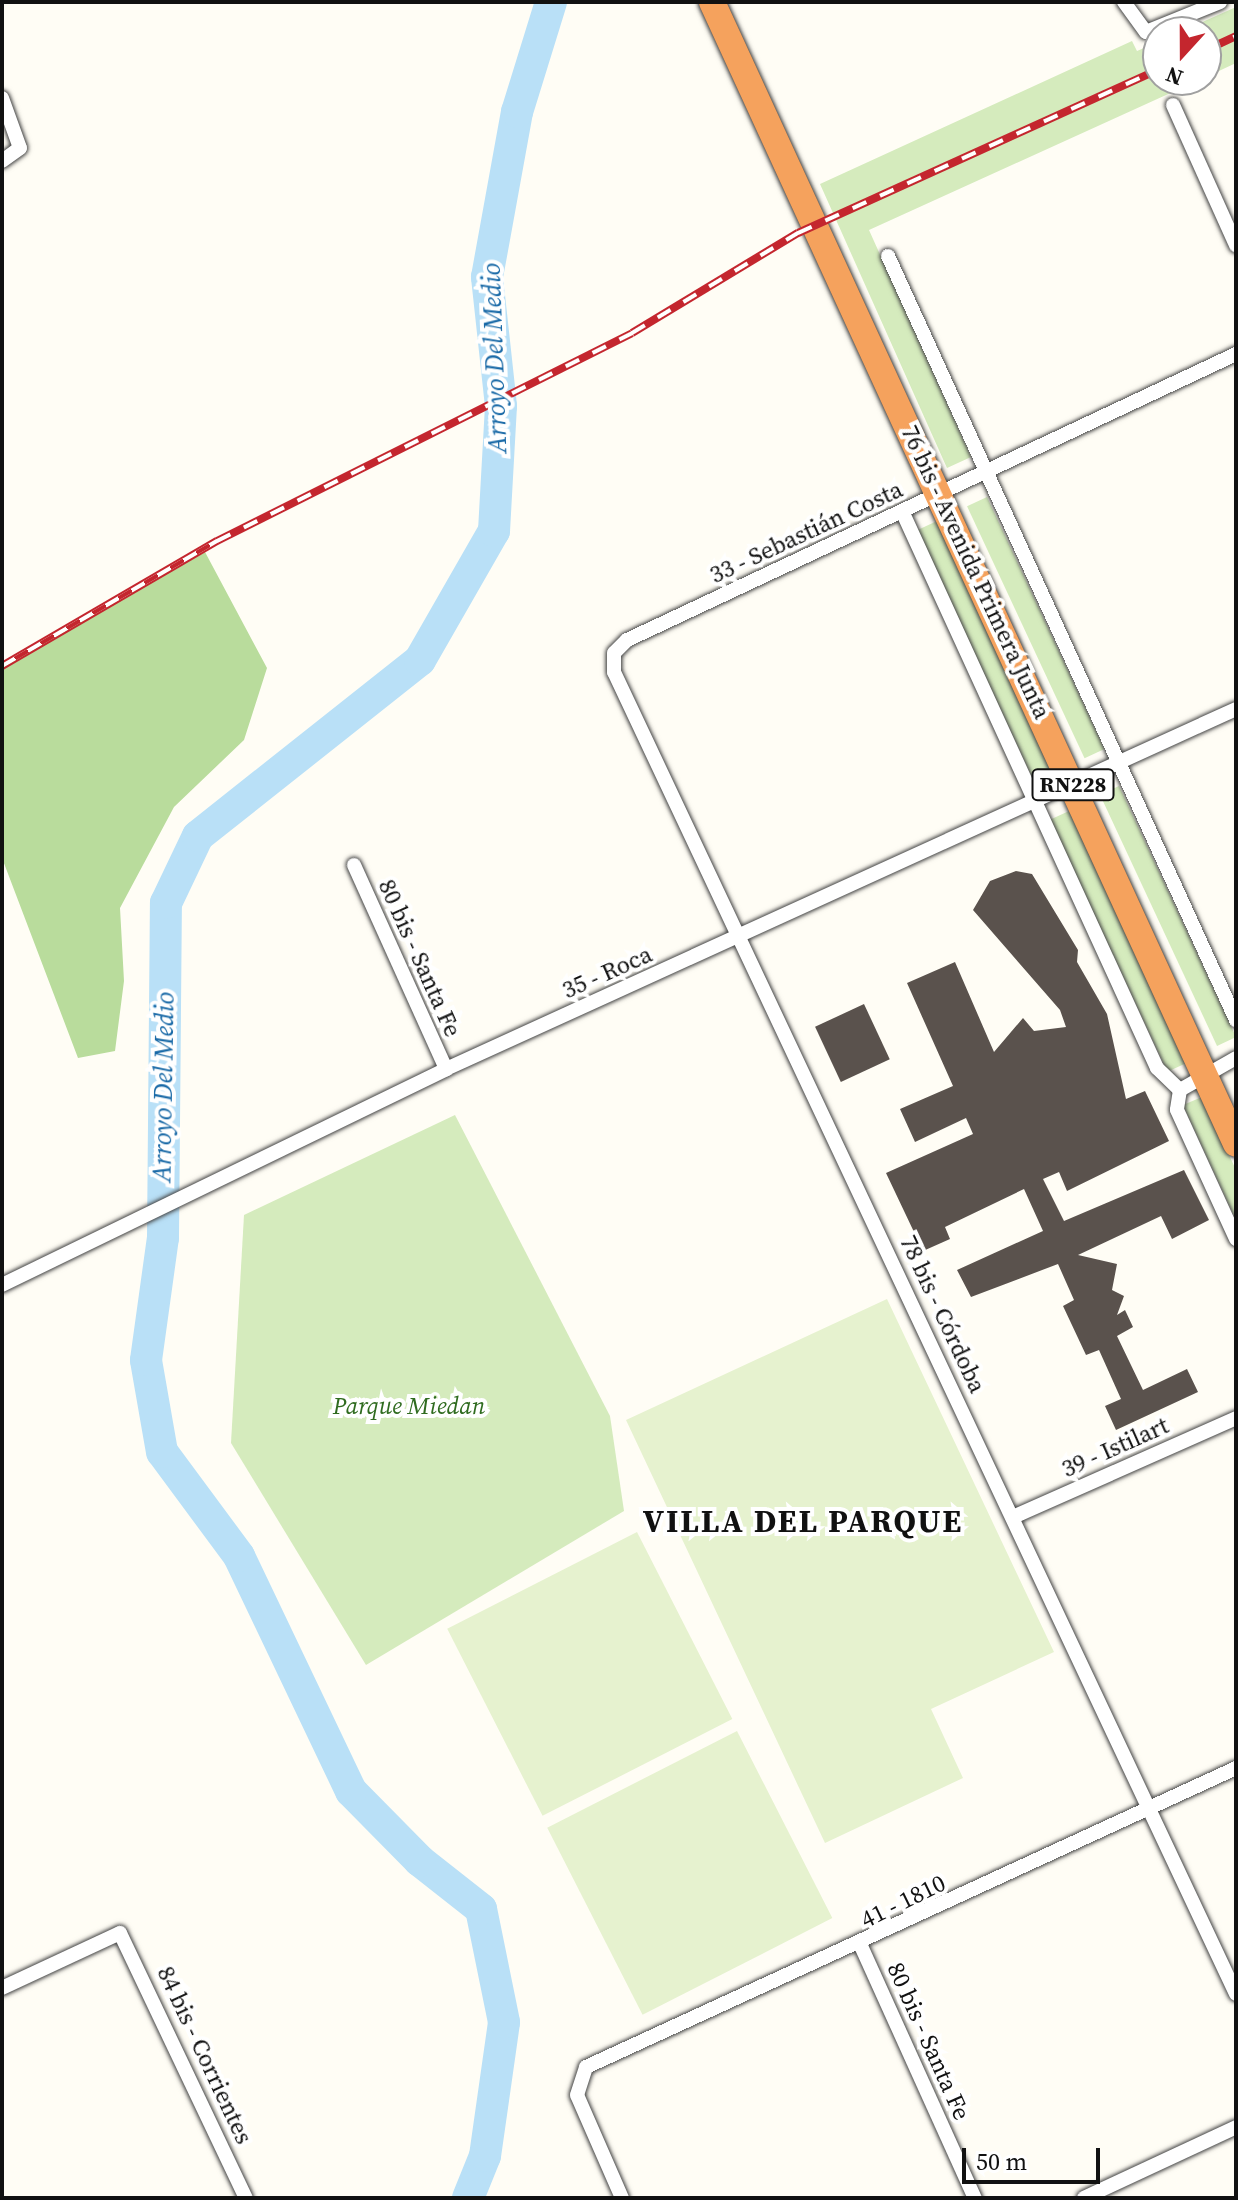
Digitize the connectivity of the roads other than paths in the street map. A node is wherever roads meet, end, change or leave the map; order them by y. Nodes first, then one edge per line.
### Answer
1 (712, 2) edge
2 (1124, 2) edge
3 (1220, 2) edge
4 (2, 98) edge
5 (1173, 105) dead end
6 (2, 161) edge
7 (1236, 245) edge
8 (888, 256) dead end
9 (1236, 354) edge
10 (982, 473) junction
11 (941, 492) junction
12 (902, 511) junction
13 (614, 653) joint
14 (1236, 709) edge
15 (1118, 763) junction
16 (1073, 783) junction
17 (1038, 803) junction
18 (354, 865) dead end
19 (742, 935) junction
20 (1236, 1020) edge
21 (1236, 1058) edge
22 (446, 1069) junction
23 (1204, 1078) junction
24 (1180, 1090) junction
25 (1236, 1144) edge
26 (1236, 1239) edge
27 (2, 1285) edge
28 (1236, 1418) edge
29 (1013, 1517) junction
30 (1236, 1768) edge
31 (1151, 1806) junction
32 (861, 1946) junction
33 (2, 1988) edge
34 (1236, 1994) edge
35 (1236, 2127) edge
36 (246, 2198) edge
37 (622, 2198) edge
38 (975, 2198) edge
39 (1084, 2198) edge

1 - 11 highway, 76 bis - Avenida Primera Junta / RN228
2 - 3 street
4 - 6 street
5 - 7 street
8 - 10 street, 76 bis - Avenida Primera Junta
9 - 10 street, 33 - Sebastián Costa
10 - 11 street, 33 - Sebastián Costa
10 - 15 street, 76 bis - Avenida Primera Junta
11 - 12 street, 33 - Sebastián Costa
11 - 16 highway, 76 bis - Avenida Primera Junta / RN228
12 - 13 street, 33 - Sebastián Costa
12 - 17 street, 76 bis - Avenida Primera Junta
13 - 19 street, 78 bis - Córdoba
14 - 15 street, 35 - Roca
15 - 16 street, 35 - Roca
15 - 20 street, 76 bis - Avenida Primera Junta
16 - 17 street, 35 - Roca
16 - 23 highway, 76 bis - Avenida Primera Junta / RN228
17 - 19 street, 35 - Roca
17 - 24 street, 76 bis - Avenida Primera Junta
18 - 22 street, 80 bis - Santa Fe
19 - 22 street, 35 - Roca
19 - 29 street, 78 bis - Córdoba
21 - 23 street
22 - 27 street, 35 - Roca
23 - 24 street
23 - 25 highway, 76 bis - Avenida Primera Junta / RN228
24 - 26 street
28 - 29 street, 39 - Istilart
29 - 31 street, 78 bis - Córdoba
30 - 31 street, 41 - 1810
31 - 32 street, 41 - 1810
31 - 34 street, 78 bis - Córdoba
32 - 37 street, 41 - 1810
32 - 38 street, 80 bis - Santa Fe
33 - 36 street, 84 bis - Corrientes
35 - 39 street

